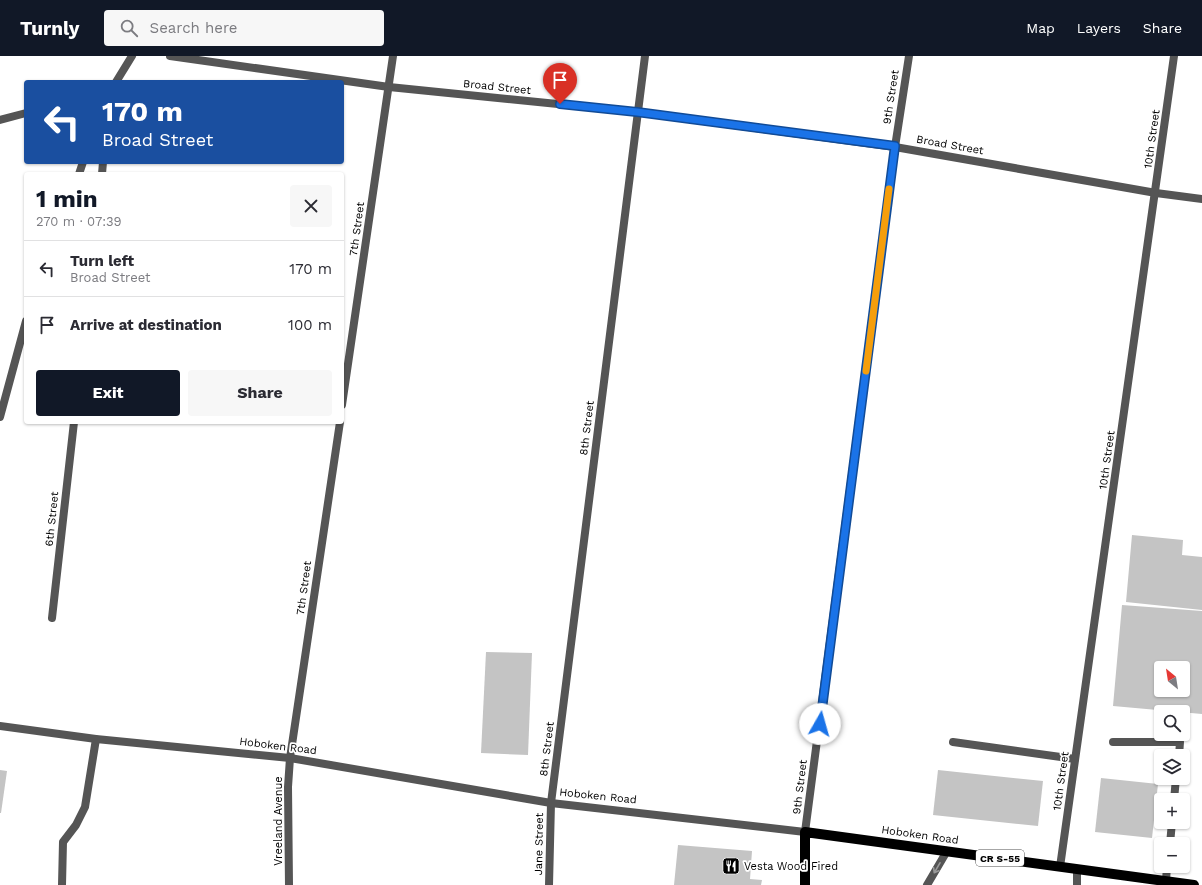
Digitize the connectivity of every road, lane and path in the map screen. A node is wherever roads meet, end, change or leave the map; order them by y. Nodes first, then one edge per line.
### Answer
1 (132, 56) edge
2 (170, 56) edge
3 (393, 56) edge
4 (645, 56) edge
5 (909, 56) edge
6 (1174, 56) edge
7 (117, 80) edge
8 (340, 80) edge
9 (344, 81) edge
10 (389, 87) junction
11 (637, 112) junction
12 (24, 114) edge
13 (0, 120) edge
14 (895, 146) junction
15 (1156, 193) junction
16 (1202, 199) edge
17 (24, 328) edge
18 (344, 391) edge
19 (0, 417) edge
20 (74, 424) edge
21 (340, 424) edge
22 (52, 618) dead end
23 (0, 726) edge
24 (96, 739) junction
25 (953, 742) dead end
26 (1113, 742) dead end
27 (1180, 749) edge
28 (290, 758) junction
29 (1075, 760) junction
30 (551, 803) junction
31 (805, 832) junction
32 (947, 851) junction
33 (1060, 867) junction
34 (1077, 869) junction
35 (1167, 873) edge
36 (1166, 881) junction
37 (62, 885) edge
38 (289, 885) edge
39 (549, 885) edge
40 (805, 885) edge
41 (927, 885) edge
42 (1077, 885) edge
43 (1194, 885) edge

1 - 7 street
2 - 8 street, Broad Street
3 - 10 street, 7th Street
4 - 11 street, 8th Street
5 - 14 street, 9th Street
6 - 15 street, 10th Street
9 - 10 street, Broad Street
10 - 11 street, Broad Street
10 - 18 street, 7th Street
11 - 14 street, Broad Street
11 - 30 street, 8th Street
12 - 13 street
14 - 15 street, Broad Street
14 - 31 street, 9th Street
15 - 16 street, Broad Street
15 - 29 street, 10th Street
17 - 19 street
20 - 22 street, 6th Street
21 - 28 street, 7th Street
23 - 24 street, Hoboken Road / CR S-55
24 - 28 street, Hoboken Road / CR S-55
24 - 37 street
25 - 29 street
26 - 27 street
28 - 30 street, Hoboken Road / CR S-55
28 - 38 street, Vreeland Avenue
29 - 33 street, 10th Street
30 - 31 street, Hoboken Road / CR S-55
30 - 39 street, Jane Street
31 - 32 main road, Hoboken Road / CR S-55
31 - 40 main road
32 - 33 main road, Hoboken Road / CR S-55
32 -> 41 street
33 - 34 main road, Hoboken Road / CR S-55
34 - 36 main road, Hoboken Road / CR S-55
34 - 42 street
35 - 36 street
36 - 43 main road, Hoboken Road / CR S-55

